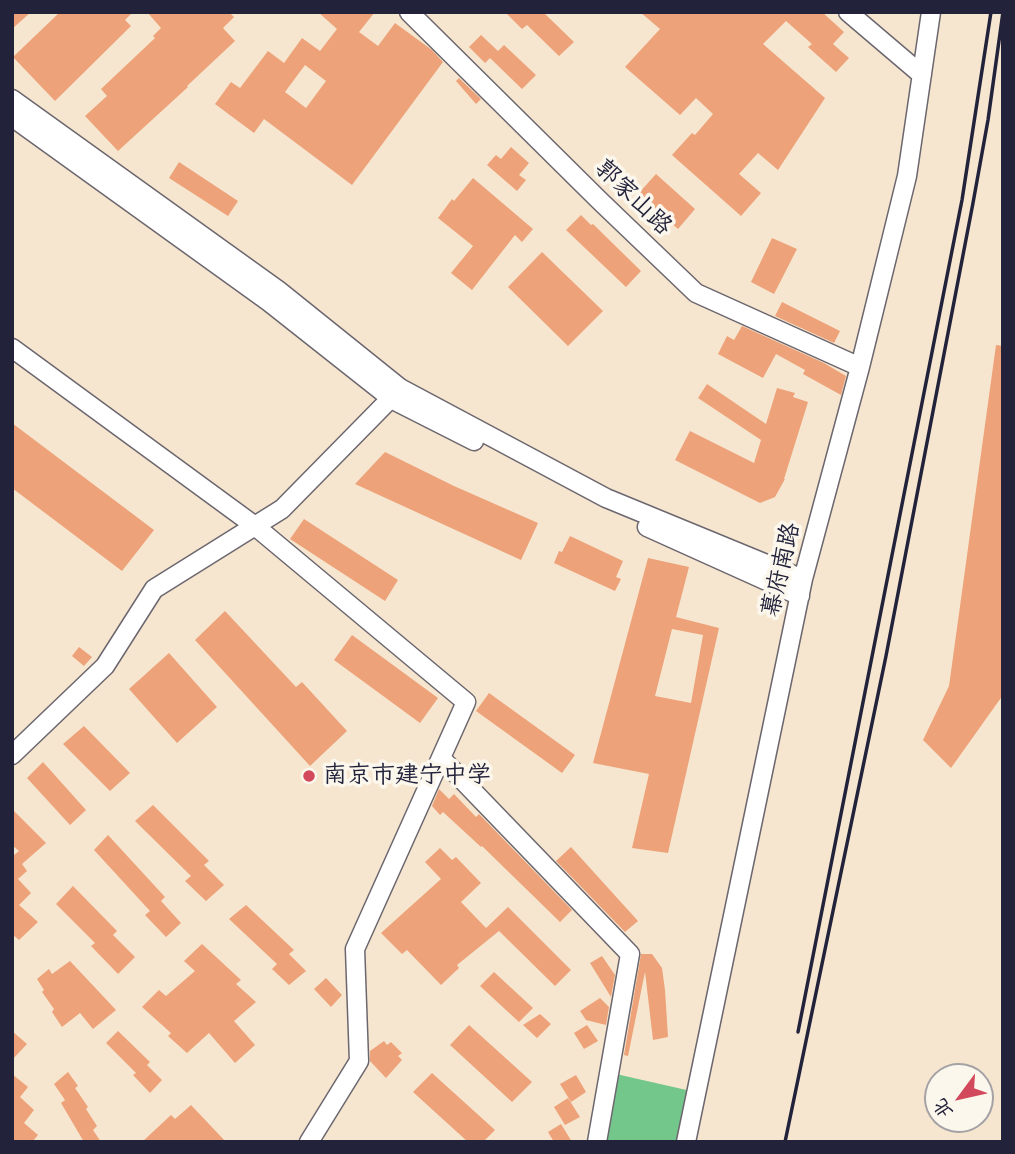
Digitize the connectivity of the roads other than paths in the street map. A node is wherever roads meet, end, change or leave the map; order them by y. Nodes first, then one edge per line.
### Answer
1 (409, 12) edge
2 (848, 12) edge
3 (931, 12) edge
4 (922, 75) junction
5 (12, 99) edge
6 (12, 117) edge
7 (12, 348) edge
8 (860, 367) junction
9 (400, 388) junction
10 (255, 526) junction
11 (801, 588) junction
12 (12, 755) edge
13 (441, 758) junction
14 (309, 1142) edge
15 (597, 1142) edge
16 (686, 1142) edge

1 - 8 street, 郭家山路
2 - 4 street
3 - 4 street, 幕府南路
4 - 8 street, 幕府南路
5 - 9 street
6 - 11 street
7 - 10 street
8 - 11 street, 幕府南路
9 - 10 street
9 - 11 street
10 - 12 street
10 - 13 street
11 - 16 street, 幕府南路
13 - 14 street
13 - 15 street

